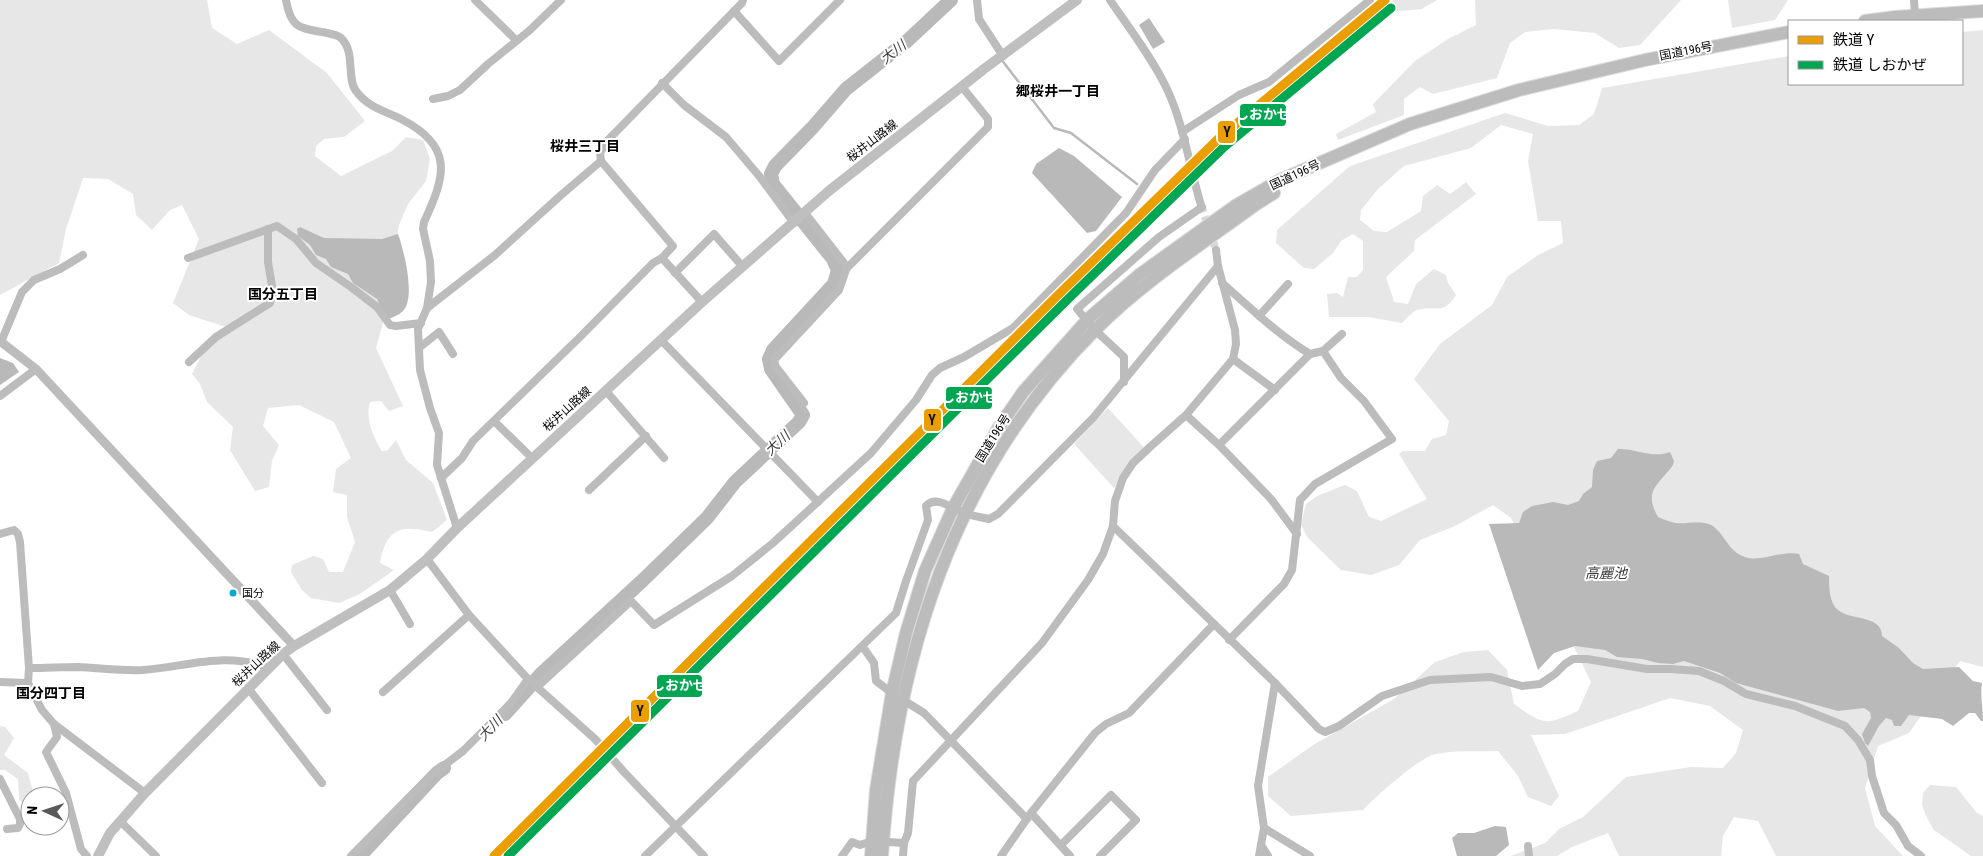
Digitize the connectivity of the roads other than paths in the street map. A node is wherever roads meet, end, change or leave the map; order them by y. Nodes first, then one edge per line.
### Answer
1 (286, 0) edge
2 (475, 0) edge
3 (561, 0) edge
4 (743, 0) edge
5 (840, 0) edge
6 (977, 0) edge
7 (1077, 0) edge
8 (1110, 0) edge
9 (1370, 0) edge
10 (1914, 0) edge
11 (734, 11) junction
12 (1983, 11) edge
13 (1915, 15) junction
14 (1874, 20) edge
15 (1788, 32) edge
16 (516, 40) junction
17 (1003, 56) junction
18 (662, 83) junction
19 (963, 88) junction
20 (433, 99) dead end
21 (1183, 136) junction
22 (601, 161) junction
23 (805, 213) junction
24 (794, 223) junction
25 (268, 229) junction
26 (1216, 250) tunnel mouth
27 (83, 256) dead end
28 (188, 258) dead end
29 (662, 258) junction
30 (1218, 266) junction
31 (742, 267) junction
32 (846, 269) junction
33 (675, 272) junction
34 (1222, 283) junction
35 (1288, 284) dead end
36 (702, 302) junction
37 (427, 308) junction
38 (1259, 316) junction
39 (421, 322) junction
40 (1091, 325) junction
41 (1342, 334) dead end
42 (661, 340) junction
43 (0, 341) edge
44 (419, 348) junction
45 (1324, 351) junction
46 (453, 354) dead end
47 (1310, 354) junction
48 (1233, 359) junction
49 (189, 362) dead end
50 (36, 369) junction
51 (1124, 382) junction
52 (1275, 390) junction
53 (606, 391) junction
54 (0, 396) edge
55 (804, 403) dead end
56 (1186, 415) junction
57 (495, 422) junction
58 (646, 436) junction
59 (1219, 445) junction
60 (532, 458) junction
61 (664, 458) dead end
62 (441, 478) junction
63 (589, 490) dead end
64 (818, 502) junction
65 (952, 508) junction
66 (965, 514) junction
67 (1113, 526) junction
68 (457, 528) junction
69 (0, 534) edge
70 (1297, 534) junction
71 (427, 560) junction
72 (390, 590) junction
73 (469, 615) junction
74 (410, 624) dead end
75 (1214, 624) junction
76 (1229, 640) junction
77 (294, 646) junction
78 (863, 647) junction
79 (283, 654) junction
80 (29, 668) junction
81 (268, 668) junction
82 (528, 679) junction
83 (0, 682) edge
84 (1275, 683) junction
85 (28, 684) junction
86 (248, 688) junction
87 (537, 688) junction
88 (383, 692) dead end
89 (897, 696) junction
90 (327, 710) dead end
91 (54, 724) junction
92 (951, 740) junction
93 (0, 780) edge
94 (322, 783) dead end
95 (145, 793) junction
96 (1029, 816) junction
97 (120, 821) junction
98 (676, 826) junction
99 (1264, 828) junction
100 (6, 829) dead end
101 (877, 841) junction
102 (904, 843) junction
103 (1061, 845) junction
104 (1261, 845) junction
105 (1528, 846) dead end
106 (87, 856) edge
107 (98, 856) edge
108 (156, 856) edge
109 (351, 856) edge
110 (645, 856) edge
111 (704, 856) edge
112 (842, 856) edge
113 (871, 856) edge
114 (882, 856) edge
115 (903, 856) edge
116 (1001, 856) edge
117 (1070, 856) edge
118 (1100, 856) edge
119 (1259, 856) edge
120 (1268, 856) edge
121 (1310, 856) edge
122 (1529, 856) edge
123 (1921, 856) edge

1 - 37 street
2 - 16 street
3 - 16 street
4 - 11 street
5 - 11 street
6 - 17 street
7 - 17 main road, 桜井山路線
8 - 21 street
9 - 21 street
10 - 13 street
11 - 18 street
12 - 13 highway
13 - 14 highway
15 - 40 highway, 国道196号
16 - 20 street
17 - 19 main road, 桜井山路線
18 - 22 street
18 - 24 street
19 - 23 main road, 桜井山路線
19 - 32 street
21 - 40 street
21 - 64 street
22 - 29 street
22 - 37 street
23 - 24 main road, 桜井山路線
23 - 32 street
24 - 31 main road, 桜井山路線
25 - 28 street
25 - 39 street
25 - 49 street
26 - 30 street
27 - 43 street
29 - 33 street
29 - 57 street
30 - 34 street
30 - 51 street
31 - 33 street
31 - 36 main road, 桜井山路線
32 - 55 street
33 - 36 street
34 - 38 street
34 - 48 street
35 - 38 street
36 - 42 main road, 桜井山路線
37 - 39 street
38 - 47 street
39 - 44 street
40 - 51 street
40 - 65 highway, 国道196号
40 - 66 highway, 国道196号
41 - 45 street
42 - 53 main road, 桜井山路線
42 - 64 street
43 - 50 street
44 - 46 street
44 - 62 street
45 - 47 street
45 - 70 street
47 - 52 street
48 - 52 street
48 - 56 street
50 - 54 street
50 - 77 street
51 - 66 street
52 - 59 street
53 - 58 street
53 - 60 main road, 桜井山路線
56 - 59 street
56 - 67 street
57 - 60 street
57 - 62 street
58 - 61 street
58 - 63 street
59 - 70 street
60 - 68 main road, 桜井山路線
62 - 68 street
64 - 87 street
65 - 66 street
65 - 78 street
65 - 89 highway, 国道196号
66 - 89 highway, 国道196号
67 - 75 street
67 - 92 street
68 - 71 main road, 桜井山路線
69 - 80 street
70 - 76 street
71 - 72 main road, 桜井山路線
71 - 73 street
72 - 74 street
72 - 77 main road, 桜井山路線
73 - 82 street
73 - 88 street
75 - 76 street
75 - 96 street
76 - 84 street
77 - 79 main road, 桜井山路線
78 - 89 street
78 - 98 street
79 - 81 main road, 桜井山路線
79 - 90 street
80 - 81 street
80 - 85 street
81 - 86 main road, 桜井山路線
82 - 87 street
82 - 109 street
83 - 85 street
84 - 99 street
84 - 123 street
85 - 91 street
86 - 94 street
86 - 95 main road, 桜井山路線
87 - 98 street
89 - 92 street
89 - 101 highway, 国道196号
91 - 95 street
91 - 106 street
92 - 96 street
92 - 102 street
93 - 100 street
95 - 97 main road, 桜井山路線
96 - 103 street
96 - 116 street
97 - 107 main road, 桜井山路線
97 - 108 street
98 - 110 street
98 - 111 street
99 - 104 street
99 - 121 street
101 - 102 street
101 - 112 street
101 - 113 highway, 国道196号
101 - 114 highway, 国道196号
102 - 115 street
103 - 117 street
103 - 118 street
104 - 119 street
104 - 120 street
105 - 122 street

